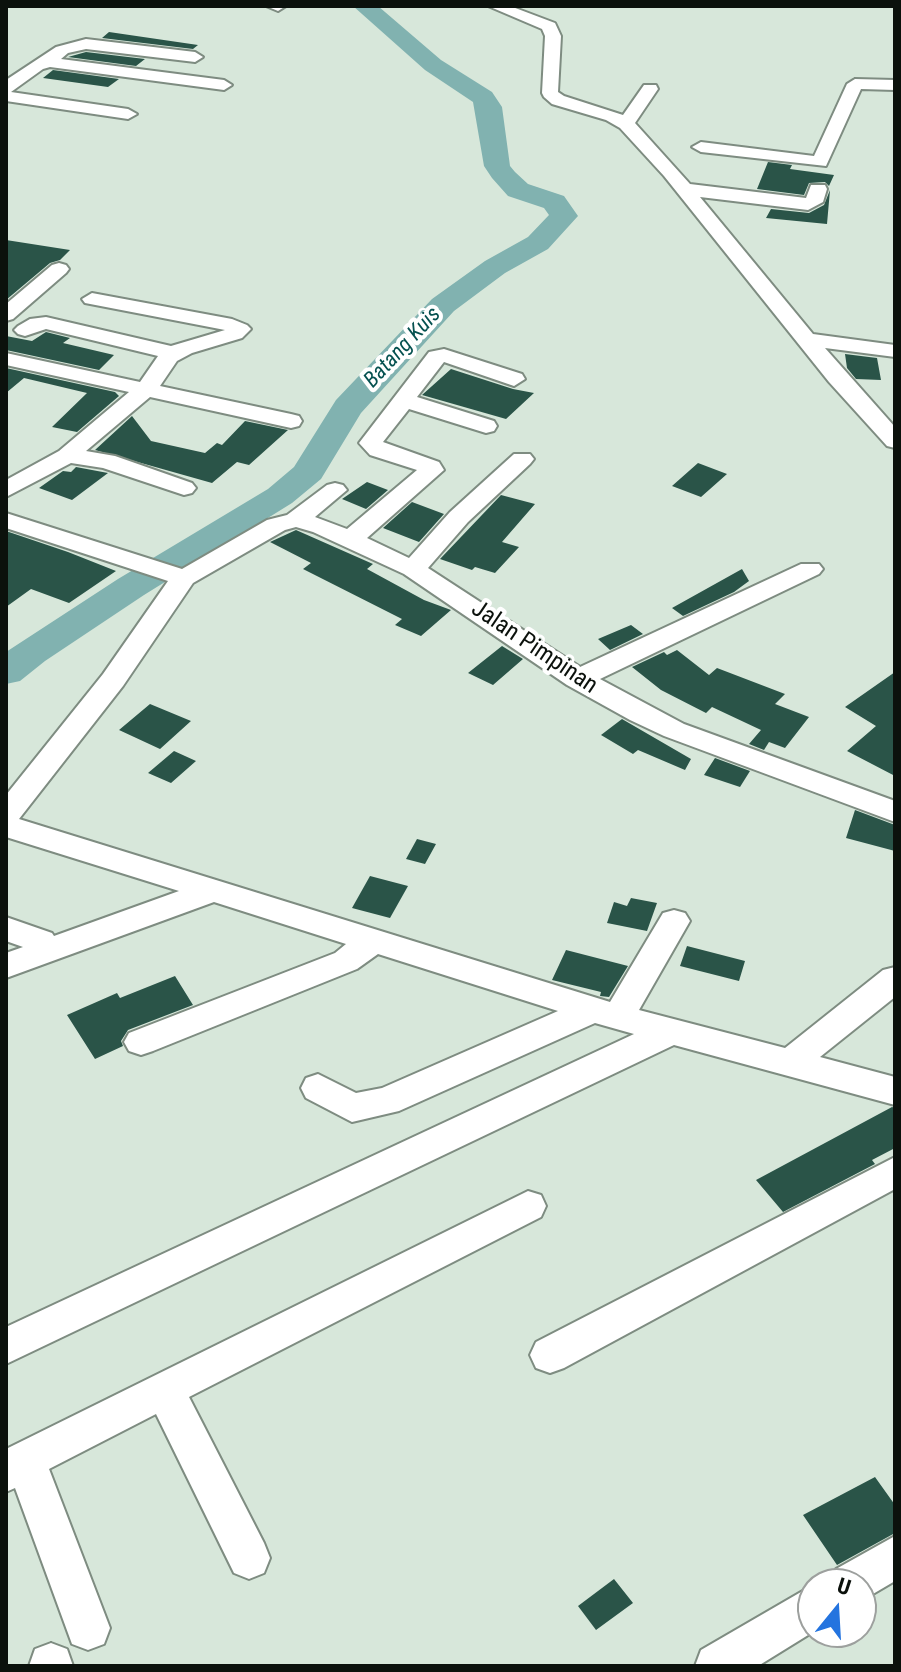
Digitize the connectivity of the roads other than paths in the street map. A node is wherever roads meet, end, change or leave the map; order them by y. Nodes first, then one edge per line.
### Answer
1 (496, 6) edge
2 (149, 51) junction
3 (195, 57) dead end
4 (46, 62) junction
5 (123, 70) junction
6 (224, 85) dead end
7 (895, 85) edge
8 (6, 88) edge
9 (650, 89) dead end
10 (6, 96) edge
11 (128, 114) dead end
12 (626, 124) junction
13 (701, 147) dead end
14 (682, 189) junction
15 (818, 189) dead end
16 (59, 269) dead end
17 (92, 299) dead end
18 (11, 306) edge
19 (25, 330) dead end
20 (805, 339) junction
21 (895, 351) edge
22 (173, 353) junction
23 (6, 359) edge
24 (514, 379) dead end
25 (147, 388) junction
26 (403, 400) junction
27 (291, 421) dead end
28 (486, 426) dead end
29 (895, 441) edge
30 (67, 456) junction
31 (522, 459) dead end
32 (184, 488) dead end
33 (6, 490) edge
34 (335, 490) dead end
35 (6, 520) edge
36 (296, 520) junction
37 (350, 540) junction
38 (413, 569) junction
39 (810, 569) dead end
40 (181, 577) junction
41 (577, 679) junction
42 (895, 812) edge
43 (6, 815) edge
44 (6, 826) edge
45 (210, 892) junction
46 (674, 921) dead end
47 (6, 929) edge
48 (41, 941) dead end
49 (373, 941) junction
50 (6, 966) edge
51 (895, 979) edge
52 (606, 1013) junction
53 (672, 1031) junction
54 (141, 1042) dead end
55 (792, 1061) junction
56 (318, 1088) dead end
57 (895, 1091) edge
58 (895, 1172) edge
59 (528, 1206) dead end
60 (6, 1346) edge
61 (550, 1355) dead end
62 (164, 1390) junction
63 (15, 1466) edge
64 (895, 1557) edge
65 (249, 1558) dead end
66 (877, 1568) edge
67 (797, 1617) edge
68 (88, 1628) dead end
69 (717, 1666) edge

1 - 12 street
2 - 3 street
2 - 4 street
2 - 5 street
4 - 5 street
4 - 8 street
5 - 6 street
7 - 13 street
9 - 12 street
10 - 11 street
12 - 14 street
14 - 15 street
14 - 20 street
16 - 18 street
17 - 22 street
19 - 22 street
20 - 21 street
20 - 29 street
22 - 25 street
23 - 25 street
24 - 26 street
25 - 27 street
25 - 30 street
26 - 28 street
26 - 37 street
30 - 32 street
30 - 33 street
31 - 38 street
34 - 36 street
35 - 40 street
36 - 37 street, Jalan Pimpinan
36 - 40 street
37 - 38 street, Jalan Pimpinan
38 - 41 street, Jalan Pimpinan
39 - 41 street
40 - 43 street
41 - 42 street, Jalan Pimpinan
44 - 45 street
45 - 49 street
45 - 50 street
46 - 52 street
47 - 48 street
49 - 52 street
49 - 54 street
51 - 55 street
52 - 53 street
52 - 56 street
53 - 55 street
53 - 60 street
55 - 57 street
58 - 61 street
59 - 62 street
62 - 63 street
62 - 65 street
63 - 68 street
64 - 66 street
67 - 69 street

